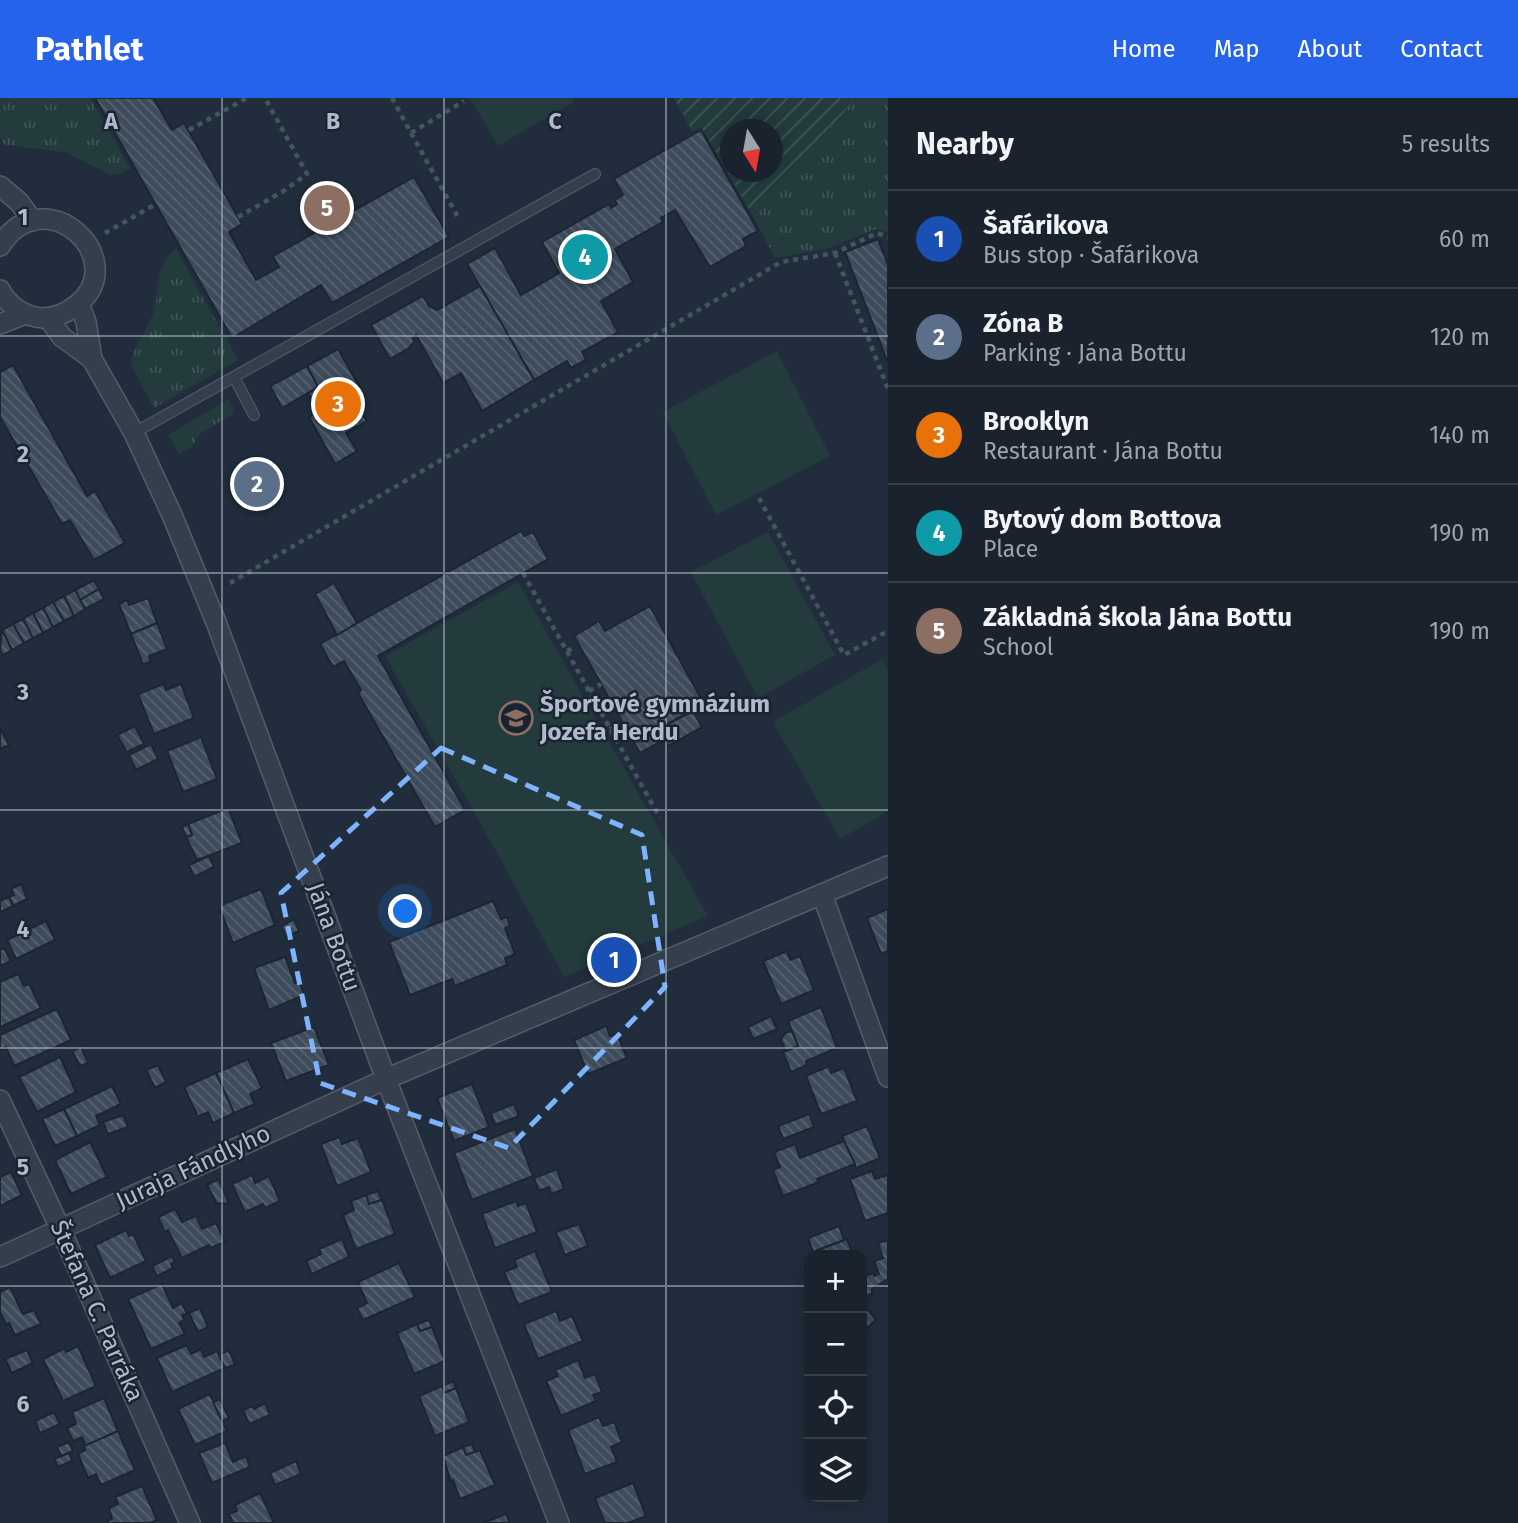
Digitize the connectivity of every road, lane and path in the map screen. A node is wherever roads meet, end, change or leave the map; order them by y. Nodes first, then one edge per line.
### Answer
1 (247, 98) edge
2 (265, 98) edge
3 (392, 98) edge
4 (464, 102) dead end
5 (188, 130) dead end
6 (411, 133) junction
7 (594, 174) dead end
8 (0, 186) edge
9 (156, 204) dead end
10 (238, 217) dead end
11 (459, 219) dead end
12 (33, 221) junction
13 (105, 233) dead end
14 (2, 237) edge
15 (888, 237) edge
16 (835, 253) junction
17 (0, 290) edge
18 (79, 303) junction
19 (25, 314) junction
20 (48, 317) junction
21 (0, 324) edge
22 (92, 359) junction
23 (234, 377) junction
24 (888, 389) edge
25 (254, 415) dead end
26 (134, 433) junction
27 (759, 498) dead end
28 (523, 573) dead end
29 (230, 583) dead end
30 (888, 631) edge
31 (575, 647) dead end
32 (567, 651) junction
33 (601, 684) dead end
34 (589, 691) junction
35 (619, 724) dead end
36 (610, 729) junction
37 (660, 818) dead end
38 (888, 866) edge
39 (822, 894) junction
40 (888, 1077) edge
41 (386, 1079) junction
42 (0, 1100) edge
43 (60, 1228) junction
44 (0, 1257) edge
45 (190, 1523) edge
46 (559, 1523) edge

1 - 5 path
2 - 10 path
3 - 6 path
4 - 6 path
6 - 11 path
7 - 23 lane
8 - 12 street
9 - 13 path
12 - 14 street
12 - 18 street
15 - 16 path
16 - 24 path
16 - 29 path
17 - 19 street
18 - 20 street
18 - 22 street, Jána Bottu
19 - 20 street
19 - 21 street
20 - 22 street, Jána Bottu
22 - 26 street, Jána Bottu
23 - 25 lane
23 - 26 lane
26 - 41 street, Jána Bottu
27 - 30 path
28 - 32 path
31 - 32 path
32 - 34 path
33 - 34 path
34 - 36 path
35 - 36 path
36 - 37 path
38 - 39 street, Juraja Fándlyho
39 - 40 street
39 - 41 street, Juraja Fándlyho
41 - 43 street, Juraja Fándlyho
41 - 46 street, Jána Bottu
42 - 43 street, Štefana C. Parráka
43 - 44 street, Juraja Fándlyho
43 - 45 street, Štefana C. Parráka

